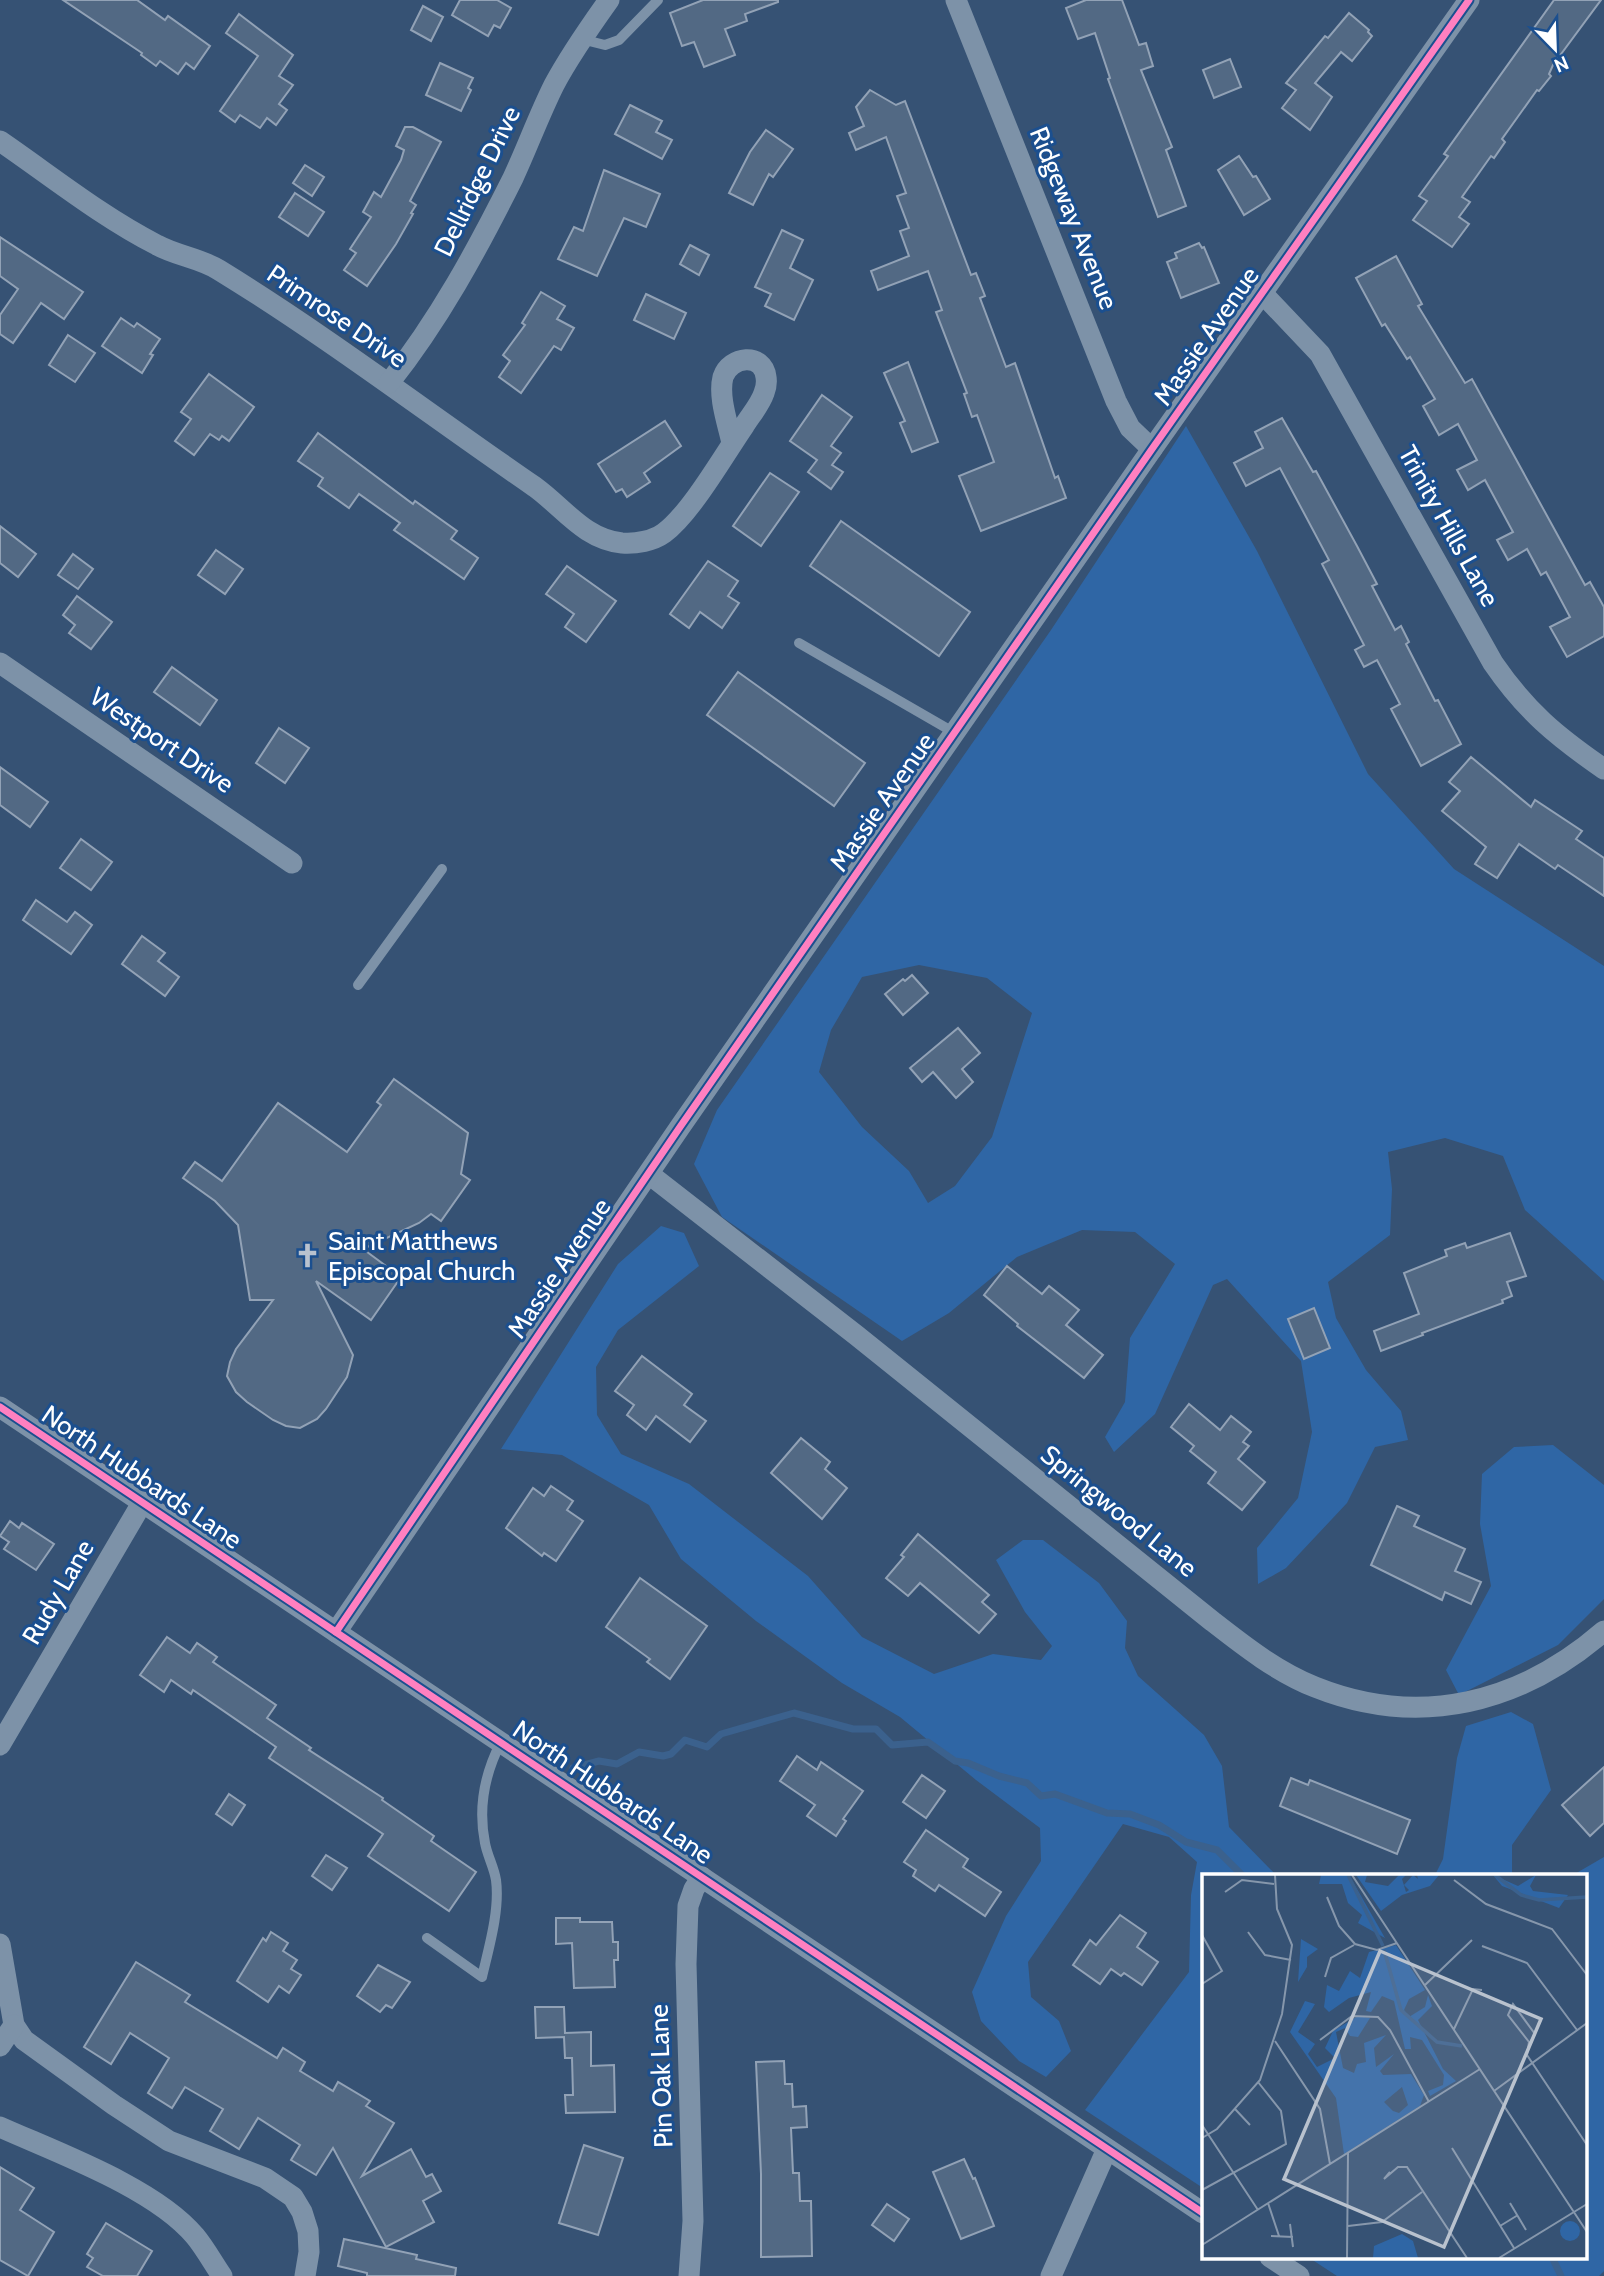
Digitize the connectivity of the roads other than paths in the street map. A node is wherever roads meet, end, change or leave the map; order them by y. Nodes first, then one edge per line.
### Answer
1 (609, 0) edge
2 (658, 0) edge
3 (956, 0) edge
4 (1469, 0) edge
5 (581, 38) junction
6 (0, 141) edge
7 (1263, 294) junction
8 (389, 383) junction
9 (732, 443) dead end
10 (1152, 449) junction
11 (799, 643) dead end
12 (0, 663) edge
13 (955, 733) junction
14 (1604, 769) edge
15 (292, 863) dead end
16 (442, 869) dead end
17 (358, 985) dead end
18 (649, 1174) junction
19 (0, 1407) edge
20 (142, 1503) junction
21 (1604, 1630) edge
22 (337, 1632) junction
23 (500, 1742) junction
24 (0, 1745) edge
25 (702, 1877) junction
26 (427, 1938) dead end
27 (0, 1944) edge
28 (15, 2025) junction
29 (0, 2046) edge
30 (0, 2127) edge
31 (1107, 2149) junction
32 (1202, 2212) edge
33 (1272, 2258) edge
34 (222, 2276) edge
35 (305, 2276) edge
36 (689, 2276) edge
37 (1051, 2276) edge
38 (1299, 2276) edge

1 - 5 street, Dellridge Drive
2 - 5 lane
3 - 10 street, Ridgeway Avenue
4 - 7 street, Massie Avenue
5 - 8 street, Dellridge Drive
6 - 8 street, Primrose Drive
7 - 10 street, Massie Avenue
7 - 14 street, Trinity Hills Lane
8 - 9 street, Primrose Drive
10 - 13 street, Massie Avenue
11 - 13 lane
12 - 15 street, Westport Drive
13 - 18 street, Massie Avenue
16 - 17 lane
18 - 21 street, Springwood Lane
18 - 22 street, Massie Avenue
19 - 20 street, North Hubbards Lane
20 - 22 street, North Hubbards Lane
20 - 24 street, Rudy Lane
22 - 23 street, North Hubbards Lane
23 - 25 street, North Hubbards Lane
23 - 26 lane
25 - 31 street, North Hubbards Lane
25 - 36 street, Pin Oak Lane
27 - 28 street
28 - 29 street
28 - 35 street
30 - 34 street
31 - 32 street, North Hubbards Lane
31 - 37 street
33 - 38 street

